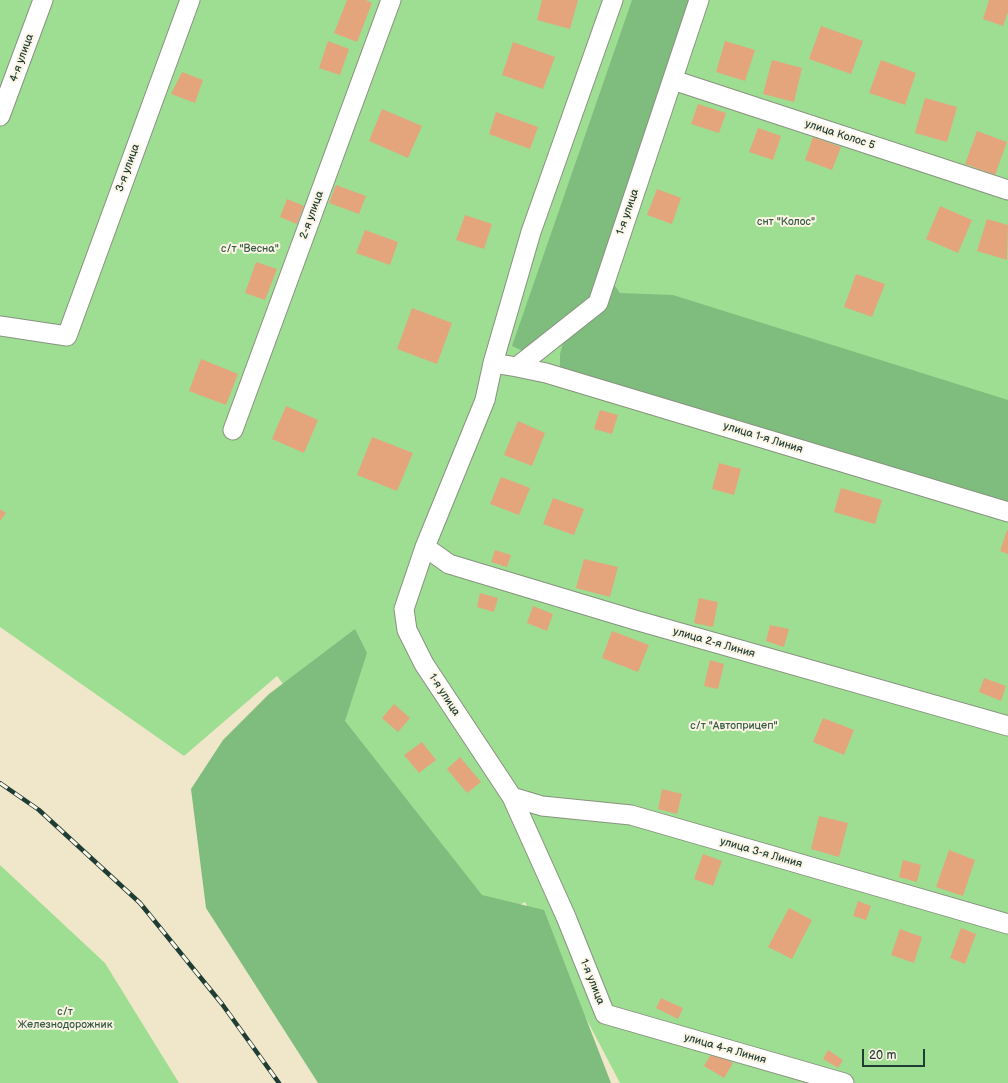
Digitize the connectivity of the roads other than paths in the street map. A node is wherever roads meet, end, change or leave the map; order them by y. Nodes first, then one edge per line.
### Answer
1 (43, 0) edge
2 (190, 0) edge
3 (391, 0) edge
4 (613, 0) edge
5 (698, 0) edge
6 (673, 80) junction
7 (0, 116) edge
8 (1008, 190) edge
9 (0, 326) edge
10 (493, 362) junction
11 (518, 367) junction
12 (233, 430) dead end
13 (1008, 512) edge
14 (424, 548) junction
15 (1008, 726) edge
16 (512, 797) junction
17 (1008, 924) edge
18 (605, 1014) joint
19 (844, 1083) edge

1 - 7 street, 4-я улица
2 - 9 street, 3-я улица
3 - 12 street, 2-я улица
4 - 10 street, 1-я улица
5 - 6 street, 1-я улица
6 - 8 street, улица Колос 5
6 - 11 street, 1-я улица
10 - 11 street
10 - 14 street, 1-я улица
11 - 13 street, улица 1-я Линия
14 - 15 street, улица 2-я Линия
14 - 16 street, 1-я улица
16 - 17 street, улица 3-я Линия
16 - 18 street, 1-я улица
18 - 19 street, улица 4-я Линия

